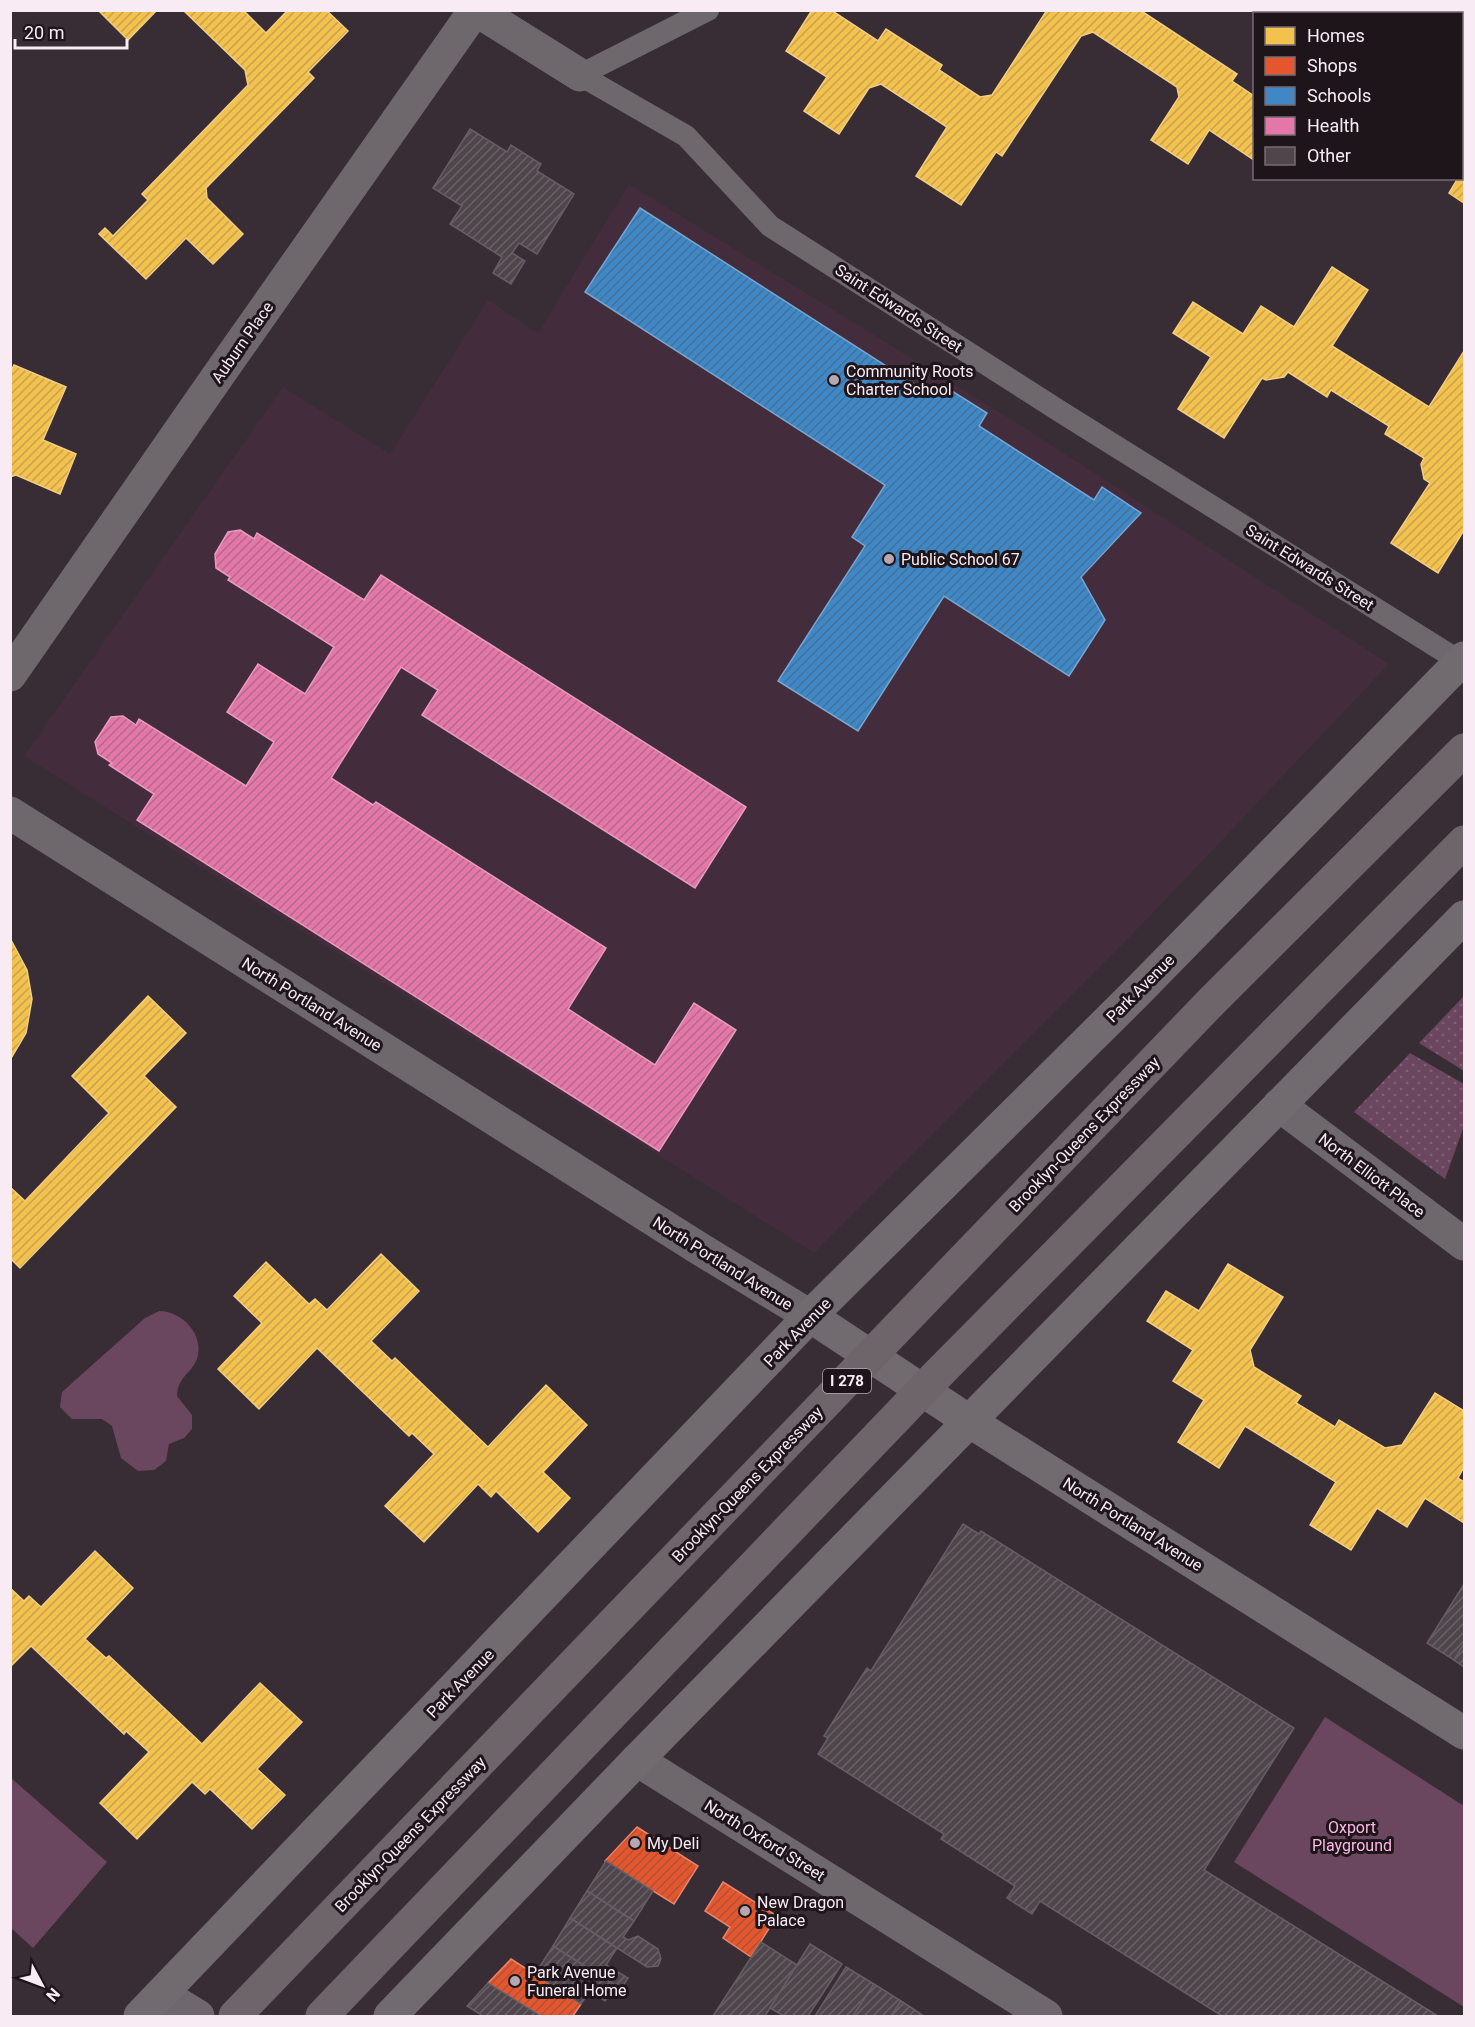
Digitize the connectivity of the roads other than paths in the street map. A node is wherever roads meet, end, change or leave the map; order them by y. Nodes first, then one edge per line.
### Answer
1 (476, 10) edge
2 (708, 10) edge
3 (580, 75) junction
4 (1463, 660) edge
5 (10, 675) edge
6 (1464, 750) edge
7 (10, 813) edge
8 (1464, 842) edge
9 (1464, 917) edge
10 (1279, 1105) junction
11 (1464, 1244) edge
12 (810, 1316) junction
13 (969, 1421) junction
14 (1464, 1733) edge
15 (637, 1760) junction
16 (151, 2005) edge
17 (198, 2016) edge
18 (235, 2016) edge
19 (322, 2016) edge
20 (390, 2016) edge
21 (1046, 2016) edge

1 - 3 street, Saint Edwards Street
1 - 5 street, Auburn Place
2 - 3 lane
3 - 4 lane, Saint Edwards Street
4 - 12 main road, Park Avenue
6 - 18 highway, Brooklyn-Queens Expressway / I 278, bridge
7 - 12 street, North Portland Avenue
8 - 19 highway, bridge
9 - 10 main road
10 - 11 street, North Elliott Place
10 - 13 main road
12 - 13 main road, North Portland Avenue
12 - 16 main road, Park Avenue
13 - 14 main road, North Portland Avenue
13 - 15 main road
15 - 20 main road
15 - 21 street, North Oxford Street
16 - 17 street

